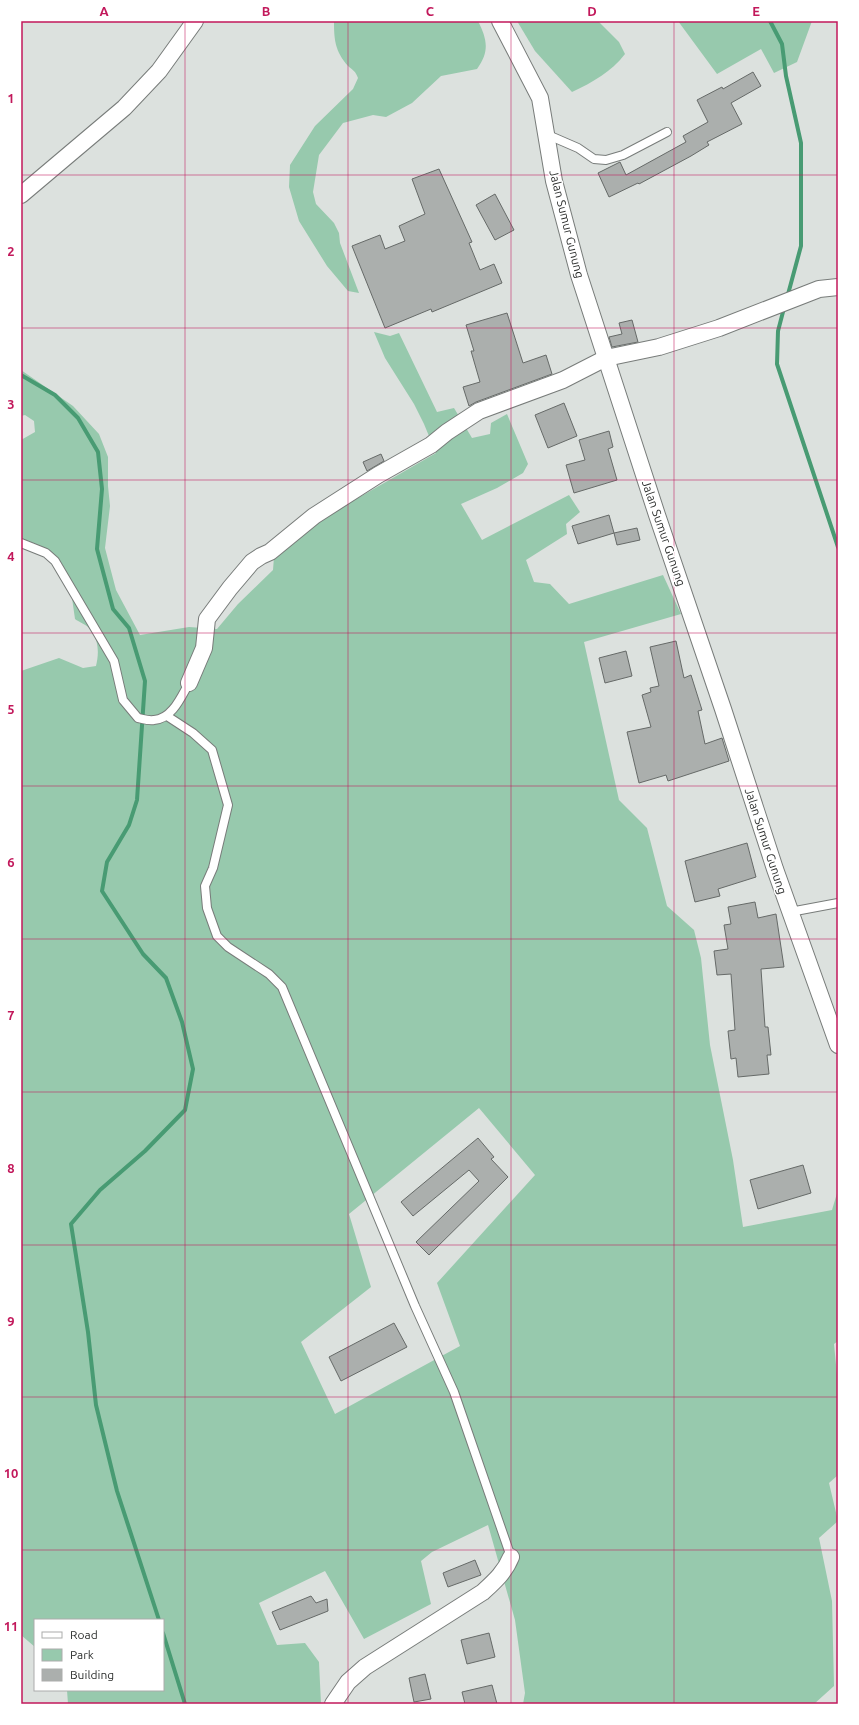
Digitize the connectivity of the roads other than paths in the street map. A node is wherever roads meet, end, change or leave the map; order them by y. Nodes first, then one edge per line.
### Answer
1 (195, 21) edge
2 (500, 21) edge
3 (667, 132) dead end
4 (548, 134) junction
5 (21, 194) edge
6 (838, 288) edge
7 (606, 358) junction
8 (21, 543) edge
9 (189, 683) joint
10 (167, 716) junction
11 (838, 903) edge
12 (790, 912) junction
13 (838, 1045) edge
14 (511, 1557) joint
15 (334, 1704) edge

1 - 5 street
2 - 4 street, Jalan Sumur Gunung
3 - 4 lane
4 - 7 street, Jalan Sumur Gunung
6 - 7 street
7 - 9 street
7 - 12 street, Jalan Sumur Gunung
8 - 10 lane
9 - 10 lane
10 - 14 lane
11 - 12 lane
12 - 13 street, Jalan Sumur Gunung
14 - 15 street

